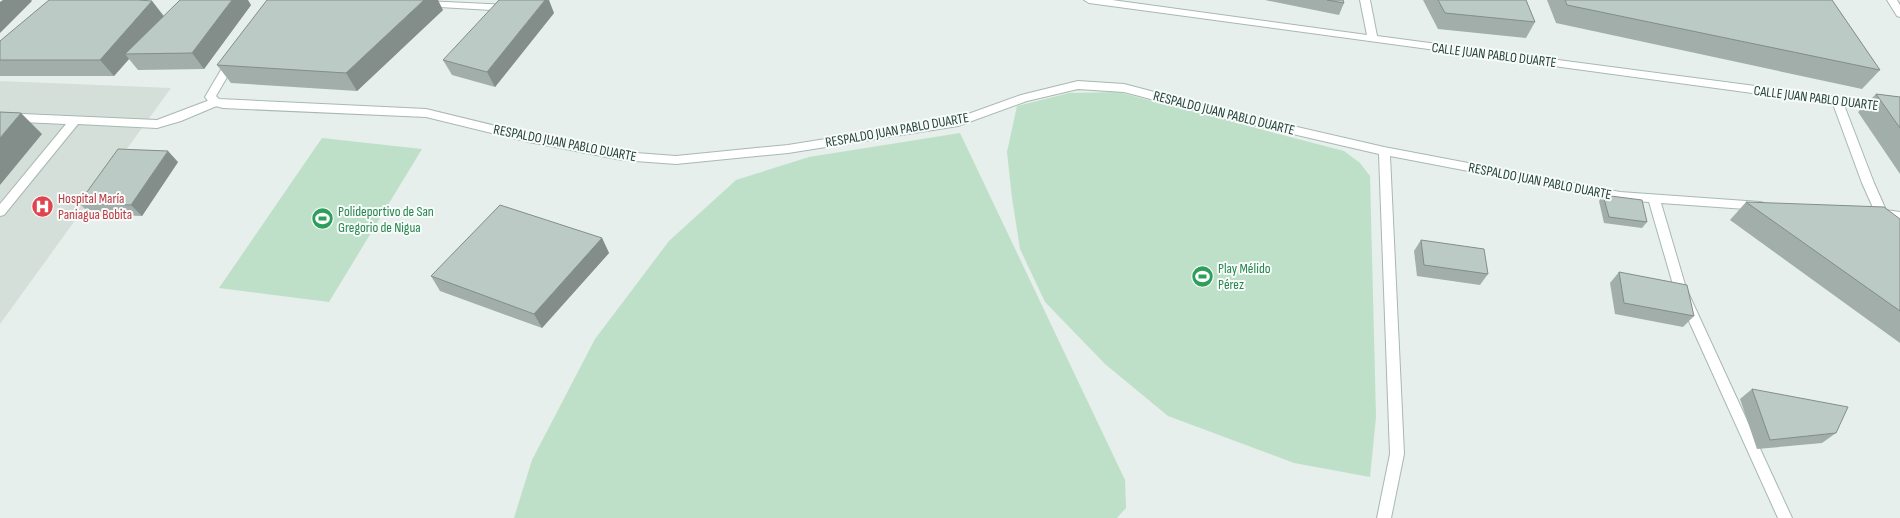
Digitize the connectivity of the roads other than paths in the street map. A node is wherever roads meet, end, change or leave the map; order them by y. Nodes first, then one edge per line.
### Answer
1 (420, 0) edge
2 (1089, 0) edge
3 (1365, 0) edge
4 (1892, 0) edge
5 (516, 9) edge
6 (1900, 14) edge
7 (1373, 40) junction
8 (238, 52) edge
9 (1837, 100) junction
10 (215, 102) junction
11 (1900, 109) edge
12 (0, 117) edge
13 (76, 120) junction
14 (1384, 150) junction
15 (1654, 200) junction
16 (1772, 207) edge
17 (0, 212) edge
18 (1866, 213) edge
19 (1882, 214) junction
20 (1900, 217) edge
21 (1900, 228) edge
22 (1384, 518) edge
23 (1785, 518) edge

1 - 5 street
2 - 7 street, CALLE JUAN PABLO DUARTE
3 - 7 street
4 - 6 street
7 - 9 street, CALLE JUAN PABLO DUARTE
8 - 10 street
9 - 11 street, CALLE JUAN PABLO DUARTE
9 - 19 street
10 - 13 street
10 - 14 street, RESPALDO JUAN PABLO DUARTE
12 - 13 street
13 - 17 street
14 - 15 street, RESPALDO JUAN PABLO DUARTE
14 - 22 street
15 - 16 street, RESPALDO JUAN PABLO DUARTE
15 - 23 street
18 - 19 street
19 - 20 street
19 - 21 street

